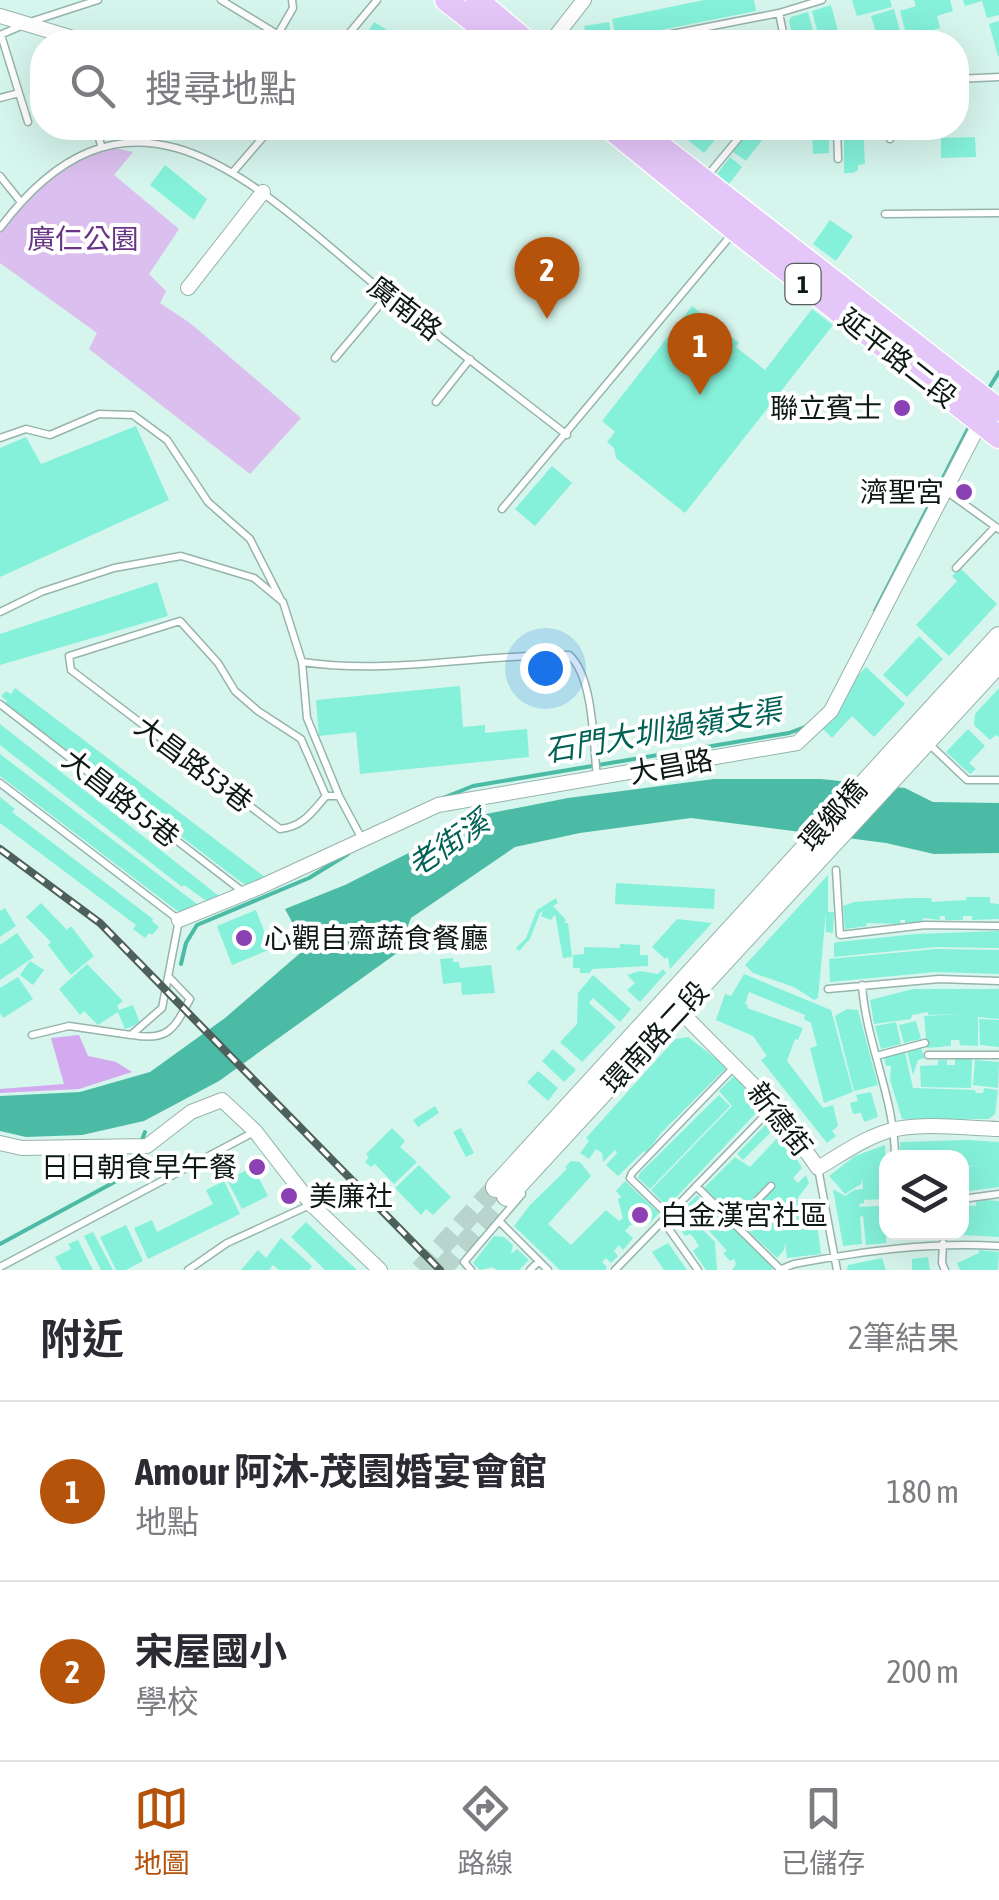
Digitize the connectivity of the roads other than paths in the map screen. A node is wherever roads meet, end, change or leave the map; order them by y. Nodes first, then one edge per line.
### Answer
1 (98, 0) edge
2 (222, 0) edge
3 (292, 0) edge
4 (378, 0) edge
5 (446, 0) edge
6 (477, 0) edge
7 (822, 0) edge
8 (576, 6) edge
9 (779, 14) junction
10 (0, 16) edge
11 (25, 24) junction
12 (43, 30) edge
13 (271, 30) edge
14 (280, 30) edge
15 (352, 30) edge
16 (485, 30) edge
17 (513, 30) edge
18 (559, 30) edge
19 (694, 30) edge
20 (782, 30) edge
21 (0, 35) edge
22 (999, 76) edge
23 (969, 78) edge
24 (19, 92) junction
25 (0, 98) edge
26 (28, 122) dead end
27 (100, 140) edge
28 (260, 140) edge
29 (627, 140) edge
30 (652, 140) edge
31 (737, 140) edge
32 (837, 140) edge
33 (101, 145) junction
34 (838, 159) dead end
35 (233, 172) junction
36 (0, 176) edge
37 (704, 180) junction
38 (264, 192) junction
39 (20, 201) junction
40 (999, 213) edge
41 (884, 214) dead end
42 (740, 222) junction
43 (0, 228) edge
44 (188, 288) dead end
45 (388, 295) junction
46 (336, 358) dead end
47 (470, 359) junction
48 (436, 402) dead end
49 (992, 418) edge
50 (567, 434) junction
51 (0, 438) edge
52 (946, 491) junction
53 (502, 509) dead end
54 (997, 528) edge
55 (956, 568) dead end
56 (282, 602) junction
57 (0, 612) edge
58 (999, 637) edge
59 (302, 662) junction
60 (999, 662) edge
61 (0, 704) edge
62 (920, 733) junction
63 (600, 778) junction
64 (999, 780) edge
65 (0, 782) edge
66 (326, 796) junction
67 (338, 796) junction
68 (362, 838) junction
69 (836, 870) dead end
70 (793, 873) joint
71 (243, 892) junction
72 (178, 920) junction
73 (999, 926) edge
74 (168, 976) junction
75 (999, 981) edge
76 (862, 986) junction
77 (828, 989) dead end
78 (673, 1004) junction
79 (131, 1034) junction
80 (32, 1035) dead end
81 (924, 1044) dead end
82 (928, 1055) dead end
83 (999, 1055) edge
84 (876, 1056) junction
85 (736, 1065) junction
86 (774, 1106) junction
87 (560, 1127) junction
88 (895, 1129) junction
89 (999, 1129) edge
90 (255, 1131) junction
91 (0, 1143) edge
92 (895, 1150) edge
93 (818, 1168) junction
94 (696, 1186) junction
95 (770, 1186) dead end
96 (501, 1192) tunnel mouth
97 (999, 1194) edge
98 (969, 1198) edge
99 (312, 1204) junction
100 (667, 1214) junction
101 (500, 1222) junction
102 (735, 1223) junction
103 (942, 1243) junction
104 (999, 1246) edge
105 (834, 1256) junction
106 (539, 1261) junction
107 (0, 1267) edge
108 (188, 1270) edge
109 (380, 1270) edge
110 (471, 1270) edge
111 (530, 1270) edge
112 (548, 1270) edge
113 (615, 1270) edge
114 (698, 1270) edge
115 (779, 1270) edge
116 (837, 1270) edge
117 (946, 1270) edge

1 - 11 lane
2 - 13 lane
3 - 14 lane
4 - 15 lane
5 - 16 main road
6 - 17 main road
7 - 9 lane
8 - 18 street
9 - 19 lane
9 - 20 lane
10 - 11 street
11 - 12 street
11 - 21 lane
21 - 24 lane
22 - 23 lane
24 - 25 lane
24 - 26 lane
27 - 33 lane
28 - 35 lane
29 - 42 main road, 延平路二段 / 1
30 - 37 main road, 延平路二段 / 1
31 - 37 lane
32 - 34 lane
33 - 35 lane, 廣南路
33 - 39 lane
35 - 38 lane, 廣南路
36 - 39 lane
37 - 42 main road, 延平路二段 / 1
38 - 44 street
38 - 45 lane, 廣南路
39 - 43 lane
40 - 41 lane
42 - 49 main road, 延平路二段 / 1
42 - 50 lane
45 - 46 lane
45 - 47 lane, 廣南路
47 - 48 lane
47 - 50 lane, 廣南路
49 - 52 street, 大昌路
50 - 53 lane
51 - 56 lane
52 - 54 lane
52 - 63 street, 大昌路
54 - 55 lane
56 - 57 lane
56 - 59 lane
58 - 62 main road
59 - 63 lane
59 - 67 lane
60 - 62 main road
61 - 71 lane, 大昌路55巷
62 - 64 lane
62 - 70 main road, 環鄉橋
63 - 68 street, 大昌路
65 - 72 lane
66 - 66 lane, 大昌路53巷
66 - 67 lane
67 - 68 lane
68 - 71 street
69 - 73 lane
70 - 78 main road, 環南路二段
71 - 72 street
72 - 74 lane
74 - 79 lane
74 - 79 lane
75 - 76 lane
76 - 77 lane
76 - 84 lane
78 - 85 street, 新德街
78 - 87 main road, 環南路二段
79 - 80 lane
81 - 84 lane
82 - 83 lane
84 - 88 lane
85 - 86 street, 新德街
85 - 100 lane
86 - 93 street, 新德街
86 - 94 lane
87 - 96 main road, 環南路二段
87 - 101 lane
88 - 89 street
88 - 92 lane
88 - 93 street
90 - 91 street
90 - 99 street
90 - 107 lane
93 - 105 lane, 新德街
94 - 100 lane
94 - 102 lane
95 - 102 lane
97 - 98 lane
99 - 108 lane
99 - 109 street
100 - 113 lane
100 - 114 lane
101 - 106 lane
101 - 110 lane
102 - 115 lane
103 - 104 lane
103 - 105 lane
103 - 117 lane
105 - 115 lane
105 - 116 lane, 新德街
106 - 111 lane
106 - 112 lane

